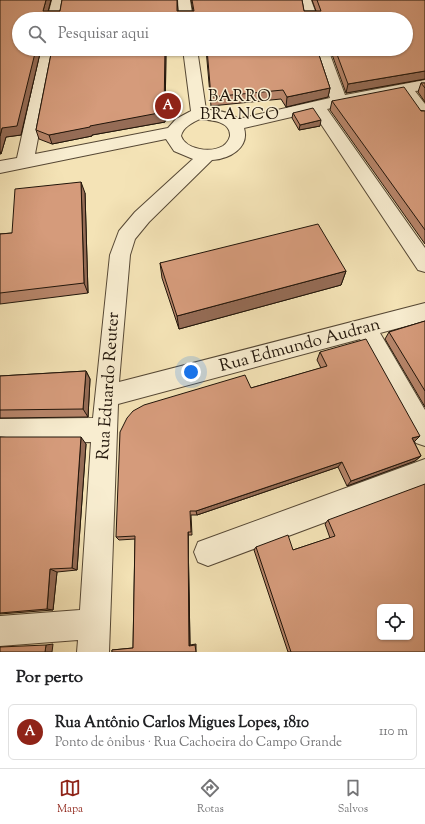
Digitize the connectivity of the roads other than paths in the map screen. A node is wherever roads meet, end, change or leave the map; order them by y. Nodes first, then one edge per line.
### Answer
1 (58, 0) edge
2 (184, 0) edge
3 (305, 0) edge
4 (55, 12) edge
5 (185, 12) edge
6 (309, 12) edge
7 (47, 56) edge
8 (191, 56) edge
9 (323, 56) edge
10 (425, 85) edge
11 (405, 89) junction
12 (339, 101) junction
13 (317, 106) junction
14 (199, 114) junction
15 (425, 115) edge
16 (236, 125) junction
17 (174, 132) junction
18 (207, 155) junction
19 (25, 162) junction
20 (0, 167) edge
21 (425, 264) edge
22 (425, 312) edge
23 (366, 329) junction
24 (106, 396) junction
25 (105, 430) junction
26 (0, 431) edge
27 (425, 434) edge
28 (425, 472) edge
29 (208, 552) dead end
30 (0, 631) edge
31 (93, 638) edge

1 - 4 street
2 - 5 street
3 - 6 street
7 - 19 street
8 - 14 street
9 - 12 street
10 - 11 street
11 - 12 street
11 - 15 street
12 - 13 street
13 - 16 street
13 - 21 street
14 - 16 street
14 - 17 street
16 - 18 street
17 - 18 street
17 - 19 street
18 - 24 street, Rua Eduardo Reuter
19 - 20 street
22 - 23 street, Rua Edmundo Audran
23 - 24 street, Rua Edmundo Audran
23 - 27 street
24 - 25 street, Rua Eduardo Reuter
25 - 26 street
25 - 31 street, Rua Eduardo Reuter
28 - 29 street
30 - 31 street

